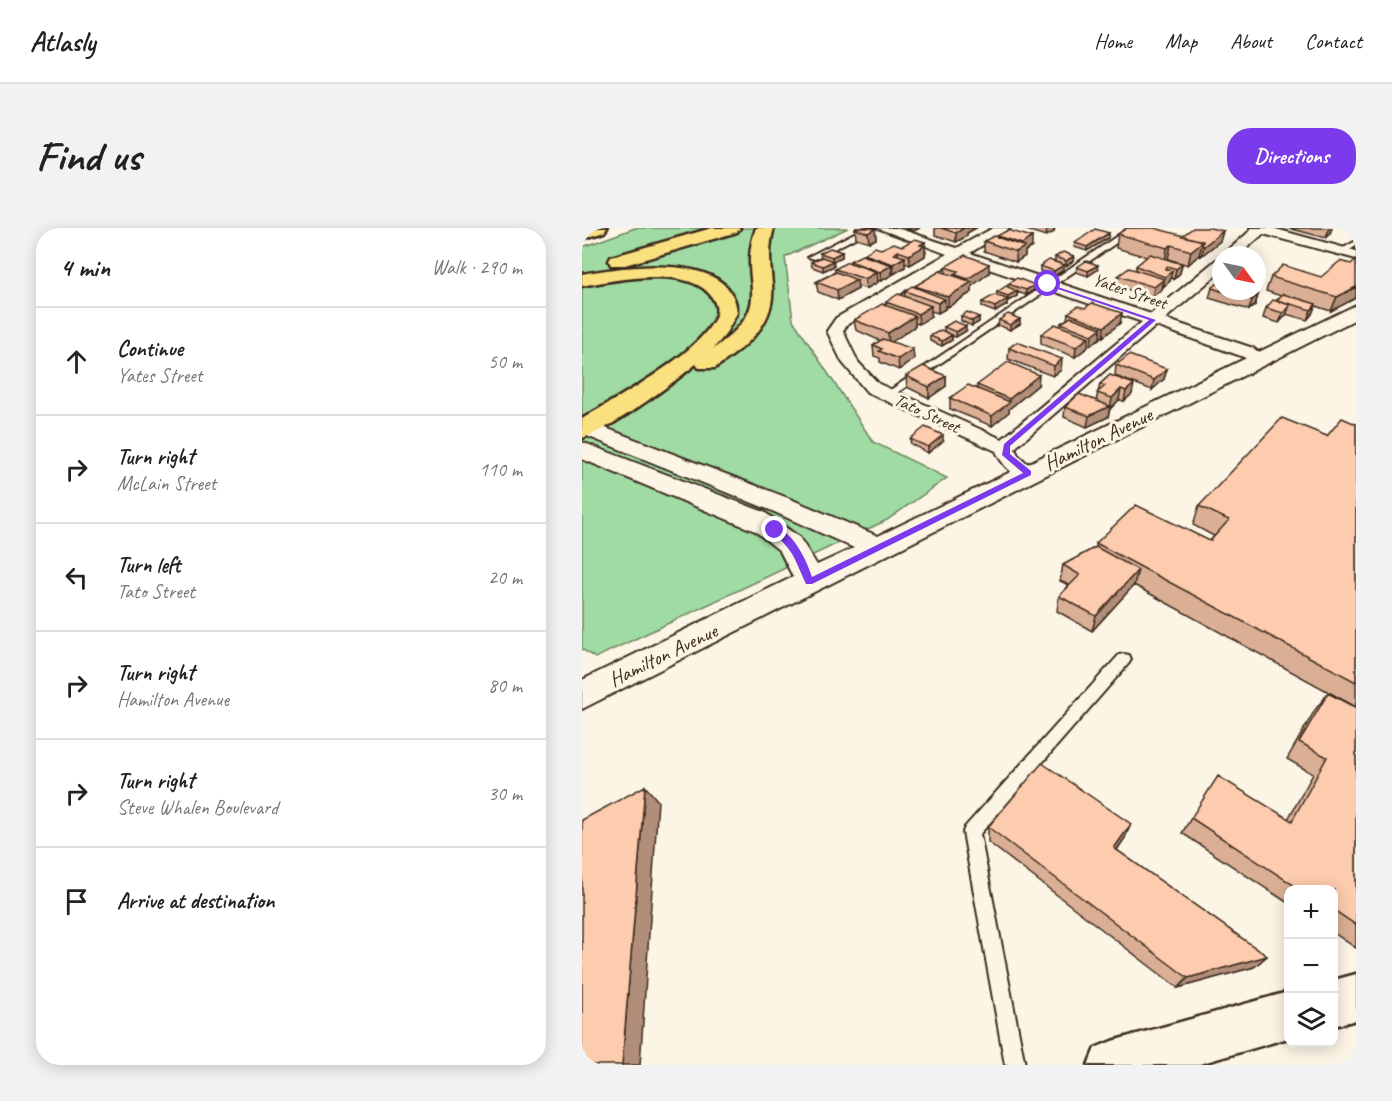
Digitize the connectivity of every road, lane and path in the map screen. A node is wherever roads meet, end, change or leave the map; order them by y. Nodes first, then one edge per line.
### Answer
1 (598, 228) edge
2 (765, 228) edge
3 (870, 228) edge
4 (884, 228) edge
5 (1003, 228) edge
6 (1134, 228) edge
7 (1260, 228) edge
8 (724, 230) edge
9 (582, 234) edge
10 (1356, 243) edge
11 (1240, 246) edge
12 (1349, 253) edge
13 (959, 254) junction
14 (812, 257) dead end
15 (1212, 271) edge
16 (582, 272) edge
17 (582, 280) edge
18 (1048, 284) junction
19 (1356, 311) edge
20 (1153, 320) junction
21 (1259, 359) junction
22 (888, 395) junction
23 (587, 437) edge
24 (1005, 448) junction
25 (1028, 473) junction
26 (878, 547) junction
27 (809, 582) junction
28 (1124, 659) dead end
29 (585, 689) edge
30 (1356, 997) edge
31 (1338, 1002) edge
32 (1284, 1017) edge
33 (1016, 1065) edge
34 (1112, 1065) edge

1 - 9 highway
2 - 23 highway
3 - 14 lane
4 - 13 street, Yates Street
5 - 13 street
6 - 18 lane
7 - 11 street
7 - 12 street
8 - 16 highway
10 - 12 lane
13 - 18 street, Yates Street
13 - 22 street, Tato Street
15 - 20 street
17 - 23 highway
18 - 20 street, Yates Street
18 - 22 lane
19 - 21 street, Hamilton Avenue
20 - 21 street, Yates Street
20 - 24 street
21 - 25 street, Hamilton Avenue
22 - 24 street, Tato Street
23 - 26 street
23 - 27 street
24 - 25 street, Tato Street
25 - 26 street, Hamilton Avenue
26 - 27 street, Hamilton Avenue
27 - 29 street, Hamilton Avenue
28 - 33 lane
30 - 31 main road
32 - 34 main road

